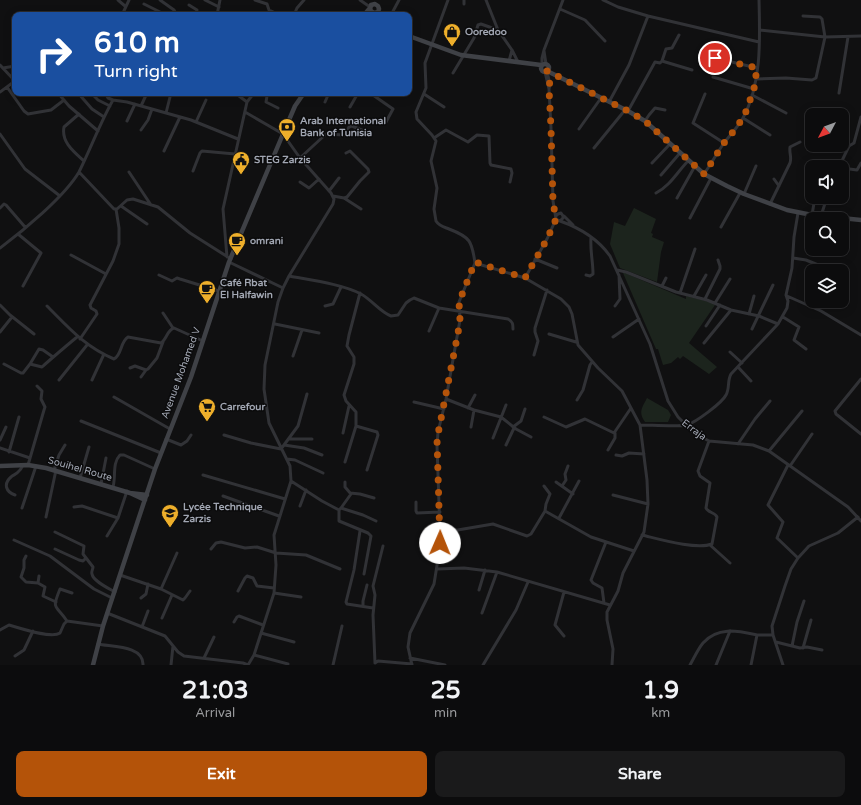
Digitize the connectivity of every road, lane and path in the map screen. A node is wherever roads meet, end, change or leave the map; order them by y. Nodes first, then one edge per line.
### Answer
1 (118, 0) edge
2 (129, 0) edge
3 (160, 0) edge
4 (205, 0) edge
5 (220, 0) edge
6 (255, 0) edge
7 (268, 0) edge
8 (304, 0) edge
9 (360, 0) edge
10 (399, 0) edge
11 (448, 0) edge
12 (486, 0) edge
13 (563, 0) edge
14 (603, 0) edge
15 (759, 0) edge
16 (144, 4) dead end
17 (267, 4) junction
18 (190, 5) dead end
19 (371, 5) edge
20 (377, 5) edge
21 (126, 6) junction
22 (219, 8) junction
23 (560, 9) junction
24 (123, 12) edge
25 (160, 12) edge
26 (175, 12) edge
27 (197, 12) edge
28 (218, 12) edge
29 (273, 12) edge
30 (295, 12) edge
31 (393, 12) edge
32 (648, 16) junction
33 (803, 16) dead end
34 (498, 30) junction
35 (760, 30) junction
36 (679, 35) dead end
37 (861, 36) edge
38 (412, 37) edge
39 (824, 37) junction
40 (848, 37) junction
41 (605, 41) dead end
42 (759, 42) junction
43 (431, 45) junction
44 (512, 50) junction
45 (464, 55) junction
46 (711, 57) dead end
47 (509, 61) junction
48 (662, 61) junction
49 (518, 62) junction
50 (0, 65) edge
51 (12, 66) edge
52 (3, 68) junction
53 (545, 68) junction
54 (757, 68) junction
55 (692, 70) dead end
56 (453, 73) dead end
57 (713, 77) dead end
58 (12, 78) edge
59 (756, 79) junction
60 (12, 84) edge
61 (8, 87) junction
62 (754, 89) junction
63 (0, 92) edge
64 (12, 93) edge
65 (839, 93) dead end
66 (424, 94) junction
67 (705, 94) dead end
68 (752, 95) junction
69 (14, 96) edge
70 (61, 96) edge
71 (81, 96) edge
72 (94, 96) edge
73 (107, 96) edge
74 (146, 96) edge
75 (170, 96) edge
76 (239, 96) edge
77 (252, 96) edge
78 (267, 96) edge
79 (302, 96) edge
80 (328, 96) edge
81 (356, 96) edge
82 (374, 96) edge
83 (601, 98) junction
84 (64, 100) junction
85 (113, 100) junction
86 (206, 100) dead end
87 (247, 102) junction
88 (325, 102) dead end
89 (609, 102) junction
90 (135, 104) junction
91 (110, 106) junction
92 (141, 106) junction
93 (350, 107) dead end
94 (278, 108) dead end
95 (444, 108) dead end
96 (152, 109) junction
97 (626, 110) junction
98 (665, 110) dead end
99 (166, 112) junction
100 (245, 112) junction
101 (786, 113) dead end
102 (80, 114) junction
103 (104, 117) junction
104 (180, 117) junction
105 (861, 117) edge
106 (743, 118) junction
107 (127, 121) dead end
108 (645, 121) junction
109 (196, 122) junction
110 (386, 122) dead end
111 (579, 129) dead end
112 (141, 130) dead end
113 (98, 131) junction
114 (364, 131) dead end
115 (0, 134) edge
116 (283, 134) junction
117 (770, 135) dead end
118 (434, 138) junction
119 (238, 139) junction
120 (800, 142) dead end
121 (724, 143) junction
122 (670, 144) junction
123 (594, 148) dead end
124 (164, 151) dead end
125 (346, 153) dead end
126 (680, 153) junction
127 (235, 154) junction
128 (300, 158) junction
129 (689, 160) junction
130 (842, 160) edge
131 (84, 161) junction
132 (652, 163) dead end
133 (861, 163) edge
134 (695, 166) junction
135 (756, 166) dead end
136 (849, 169) edge
137 (193, 171) dead end
138 (79, 172) junction
139 (129, 172) dead end
140 (704, 174) junction
141 (661, 175) dead end
142 (339, 178) dead end
143 (710, 178) junction
144 (319, 180) junction
145 (774, 180) dead end
146 (300, 182) dead end
147 (510, 182) dead end
148 (779, 186) junction
149 (329, 191) junction
150 (656, 193) dead end
151 (742, 194) junction
152 (60, 196) junction
153 (333, 196) junction
154 (344, 198) junction
155 (677, 198) dead end
156 (553, 202) junction
157 (770, 204) junction
158 (152, 205) junction
159 (121, 206) junction
160 (0, 208) edge
161 (361, 209) dead end
162 (116, 210) junction
163 (798, 213) junction
164 (562, 214) junction
165 (805, 214) edge
166 (690, 218) dead end
167 (558, 219) junction
168 (849, 219) edge
169 (861, 220) edge
170 (147, 224) dead end
171 (574, 226) junction
172 (25, 227) junction
173 (721, 227) dead end
174 (18, 234) junction
175 (591, 237) junction
176 (0, 248) edge
177 (695, 249) dead end
178 (71, 255) dead end
179 (793, 258) junction
180 (229, 259) junction
181 (535, 259) junction
182 (718, 260) dead end
183 (475, 262) junction
184 (816, 264) edge
185 (557, 268) dead end
186 (617, 270) junction
187 (106, 274) junction
188 (706, 274) dead end
189 (159, 275) dead end
190 (586, 275) dead end
191 (619, 275) junction
192 (289, 276) junction
193 (525, 278) junction
194 (666, 278) dead end
195 (730, 279) dead end
196 (773, 285) dead end
197 (23, 286) dead end
198 (662, 286) junction
199 (341, 287) junction
200 (283, 288) junction
201 (547, 290) junction
202 (219, 291) junction
203 (360, 293) junction
204 (680, 293) junction
205 (694, 296) junction
206 (754, 296) dead end
207 (786, 296) junction
208 (705, 299) junction
209 (715, 303) junction
210 (0, 305) edge
211 (720, 305) junction
212 (47, 306) dead end
213 (325, 306) dead end
214 (615, 306) dead end
215 (439, 308) junction
216 (732, 310) junction
217 (460, 312) junction
218 (163, 313) dead end
219 (749, 314) junction
220 (759, 316) junction
221 (12, 317) junction
222 (783, 317) junction
223 (639, 319) junction
224 (275, 324) junction
225 (778, 324) junction
226 (706, 326) dead end
227 (173, 328) junction
228 (752, 329) dead end
229 (302, 330) junction
230 (513, 330) dead end
231 (429, 331) dead end
232 (0, 332) edge
233 (319, 333) dead end
234 (34, 334) dead end
235 (549, 334) dead end
236 (861, 335) edge
237 (614, 337) dead end
238 (78, 338) junction
239 (203, 341) junction
240 (163, 342) junction
241 (576, 342) junction
242 (704, 343) dead end
243 (88, 345) junction
244 (806, 349) dead end
245 (730, 352) dead end
246 (104, 354) junction
247 (534, 355) dead end
248 (293, 356) dead end
249 (53, 357) junction
250 (592, 362) junction
251 (742, 363) junction
252 (4, 364) dead end
253 (30, 364) junction
254 (738, 367) junction
255 (130, 368) dead end
256 (146, 370) junction
257 (141, 377) dead end
258 (861, 379) edge
259 (59, 380) dead end
260 (92, 380) dead end
261 (751, 381) dead end
262 (38, 386) dead end
263 (307, 394) dead end
264 (475, 395) dead end
265 (114, 397) dead end
266 (446, 398) junction
267 (577, 400) dead end
268 (770, 401) dead end
269 (414, 402) dead end
270 (506, 405) dead end
271 (349, 406) junction
272 (468, 408) junction
273 (631, 408) junction
274 (444, 409) junction
275 (525, 409) dead end
276 (474, 410) junction
277 (802, 411) dead end
278 (19, 417) dead end
279 (501, 417) junction
280 (544, 417) dead end
281 (81, 421) dead end
282 (640, 425) junction
283 (686, 425) junction
284 (356, 426) junction
285 (6, 427) dead end
286 (471, 427) dead end
287 (513, 427) junction
288 (170, 429) junction
289 (343, 433) dead end
290 (615, 433) junction
291 (812, 434) dead end
292 (861, 434) edge
293 (191, 435) dead end
294 (224, 435) dead end
295 (531, 437) dead end
296 (289, 438) junction
297 (493, 438) dead end
298 (166, 439) junction
299 (312, 439) dead end
300 (0, 440) edge
301 (709, 441) junction
302 (738, 444) junction
303 (284, 445) junction
304 (506, 445) dead end
305 (65, 446) dead end
306 (89, 447) dead end
307 (0, 448) edge
308 (281, 449) junction
309 (608, 450) dead end
310 (769, 451) junction
311 (9, 452) junction
312 (161, 452) junction
313 (644, 454) junction
314 (322, 455) dead end
315 (616, 455) dead end
316 (30, 458) junction
317 (106, 458) dead end
318 (287, 459) junction
319 (345, 462) dead end
320 (25, 465) junction
321 (0, 466) edge
322 (36, 466) junction
323 (568, 466) dead end
324 (789, 466) junction
325 (155, 469) junction
326 (55, 470) junction
327 (367, 470) dead end
328 (323, 473) dead end
329 (203, 475) dead end
330 (80, 478) junction
331 (291, 481) junction
332 (579, 481) dead end
333 (345, 482) dead end
334 (556, 482) dead end
335 (102, 484) junction
336 (544, 486) dead end
337 (562, 486) junction
338 (113, 488) junction
339 (306, 490) junction
340 (128, 492) junction
341 (350, 493) junction
342 (573, 494) junction
343 (15, 495) dead end
344 (147, 495) junction
345 (613, 495) dead end
346 (223, 496) dead end
347 (374, 498) dead end
348 (285, 499) junction
349 (145, 500) junction
350 (416, 502) dead end
351 (648, 504) junction
352 (300, 506) dead end
353 (74, 507) dead end
354 (22, 508) dead end
355 (340, 509) junction
356 (545, 511) junction
357 (440, 512) junction
358 (46, 516) dead end
359 (279, 516) junction
360 (858, 517) junction
361 (118, 518) junction
362 (558, 518) junction
363 (376, 521) dead end
364 (861, 521) edge
365 (360, 531) junction
366 (55, 532) dead end
367 (440, 533) junction
368 (642, 535) junction
369 (107, 536) dead end
370 (14, 540) dead end
371 (606, 542) junction
372 (710, 545) junction
373 (383, 546) dead end
374 (55, 549) dead end
375 (211, 549) dead end
376 (634, 551) junction
377 (176, 553) dead end
378 (276, 553) junction
379 (26, 556) dead end
380 (86, 558) junction
381 (798, 558) junction
382 (730, 562) dead end
383 (340, 569) dead end
384 (437, 569) junction
385 (485, 570) junction
386 (497, 572) junction
387 (364, 574) dead end
388 (120, 575) junction
389 (39, 576) dead end
390 (528, 582) junction
391 (38, 583) junction
392 (148, 584) junction
393 (367, 585) dead end
394 (274, 588) junction
395 (161, 589) junction
396 (479, 590) dead end
397 (190, 591) dead end
398 (238, 591) dead end
399 (115, 592) junction
400 (564, 592) junction
401 (72, 593) dead end
402 (274, 593) junction
403 (172, 595) junction
404 (112, 598) junction
405 (141, 598) dead end
406 (301, 598) dead end
407 (804, 601) dead end
408 (56, 602) junction
409 (604, 604) junction
410 (363, 605) junction
411 (610, 605) junction
412 (373, 608) junction
413 (148, 611) dead end
414 (107, 613) junction
415 (482, 613) dead end
416 (162, 618) dead end
417 (811, 620) dead end
418 (67, 621) junction
419 (234, 622) dead end
420 (263, 625) junction
421 (104, 626) junction
422 (342, 626) dead end
423 (142, 627) junction
424 (1, 629) edge
425 (33, 631) junction
426 (730, 631) junction
427 (261, 633) junction
428 (757, 635) junction
429 (564, 636) dead end
430 (773, 636) junction
431 (214, 637) dead end
432 (294, 642) dead end
433 (776, 642) junction
434 (98, 644) junction
435 (173, 646) junction
436 (792, 646) junction
437 (803, 648) junction
438 (822, 650) dead end
439 (254, 655) junction
440 (15, 656) dead end
441 (204, 658) junction
442 (410, 658) junction
443 (222, 660) junction
444 (288, 664) dead end
445 (374, 664) edge
446 (412, 664) edge
447 (93, 665) edge
448 (143, 665) edge
449 (171, 665) edge
450 (220, 665) edge
451 (248, 665) edge
452 (333, 665) edge
453 (445, 665) edge
454 (483, 665) edge
455 (612, 665) edge
456 (690, 665) edge
457 (716, 665) edge
458 (751, 665) edge
459 (783, 665) edge

1 - 21 street
2 - 21 street
3 - 26 street
4 - 22 street
5 - 22 street
6 - 17 street
7 - 17 street
8 - 30 street
9 - 19 street
10 - 31 street
11 - 43 street
12 - 34 street
13 - 23 street
14 - 32 street
15 - 35 street
16 - 25 street
17 - 29 street
18 - 27 street
19 - 20 main road
21 - 24 street
22 - 28 street
23 - 41 street
23 - 53 street
32 - 42 street
32 - 89 street
33 - 39 street
34 - 44 street
34 - 45 street
35 - 39 street
35 - 42 street
36 - 48 street
37 - 40 street
38 - 43 main road
39 - 40 street
39 - 59 street
40 - 65 street
42 - 54 street
43 - 45 main road
43 - 66 street
44 - 47 street
44 - 49 street
45 - 47 main road
45 - 56 street
46 - 54 street
47 - 49 main road
48 - 55 street
48 - 97 street
49 - 53 main road
50 - 52 street
51 - 52 street
52 - 58 street
53 - 83 main road
53 - 156 street
54 - 59 street
57 - 62 street
59 - 62 street
60 - 61 street
61 - 63 street
61 - 64 street
62 - 68 street
66 - 95 street
66 - 118 street
67 - 121 street
68 - 101 street
68 - 106 street
69 - 84 street
70 - 84 street
71 - 103 street
72 - 91 street
73 - 85 street
74 - 92 street
75 - 99 street
76 - 87 street
77 - 87 street
78 - 94 street
79 - 116 main road, Avenue Mohamed V
80 - 88 street
81 - 93 street
82 - 110 street
83 - 89 main road
83 - 111 street
84 - 102 street
85 - 90 street
85 - 91 street
86 - 109 street
87 - 100 street
89 - 97 main road
90 - 92 street
90 - 107 street
91 - 103 street
92 - 96 street
96 - 99 street
96 - 112 street
97 - 108 main road
97 - 123 street
98 - 108 street
99 - 104 street
100 - 116 street
100 - 119 street
102 - 113 street
102 - 131 street
103 - 113 street
104 - 109 street
104 - 124 street
105 - 130 street
106 - 117 street
106 - 121 street
108 - 122 main road
109 - 119 street
113 - 131 street
114 - 128 street
115 - 152 street
116 - 128 street
116 - 180 main road, Avenue Mohamed V
118 - 147 street
118 - 183 street
119 - 127 street
120 - 148 street
121 - 140 street
122 - 126 main road
122 - 132 street
125 - 154 street
126 - 129 main road
126 - 141 street
127 - 137 street
127 - 180 street
128 - 144 street
129 - 134 main road
129 - 150 street
131 - 138 street
133 - 136 street
134 - 140 main road
134 - 155 street
135 - 151 street
138 - 152 street
138 - 162 street
139 - 158 street
140 - 143 main road
142 - 149 street
143 - 151 main road
143 - 166 street
144 - 146 street
144 - 149 street
145 - 148 street
148 - 157 street
149 - 153 street
151 - 157 main road
151 - 173 street
152 - 172 street
153 - 154 street
153 - 192 street
154 - 161 street
156 - 164 street
156 - 167 street
157 - 163 main road
158 - 159 street
158 - 180 street
159 - 162 street
159 - 170 street
160 - 172 street
162 - 187 street
163 - 165 main road
163 - 179 street
164 - 167 street
164 - 167 street
164 - 171 street
167 - 171 street
167 - 181 street
168 - 169 main road
171 - 175 street, Erraja
172 - 174 street
174 - 176 street
174 - 197 street
175 - 186 street, Erraja
175 - 190 street
177 - 204 street
178 - 187 street
179 - 184 street
179 - 207 street
180 - 200 street
180 - 202 main road, Avenue Mohamed V
181 - 185 street
181 - 193 street
182 - 208 street
183 - 193 street
183 - 217 street
186 - 191 street, Erraja
186 - 198 street
187 - 238 street
188 - 205 street
189 - 202 street
191 - 214 street
191 - 223 street, Erraja
192 - 199 street
192 - 200 street
193 - 201 street
194 - 198 street
195 - 209 street
196 - 220 street
198 - 204 street
199 - 203 street
199 - 213 street
200 - 224 street
201 - 241 street
201 - 247 street
202 - 239 main road, Avenue Mohamed V
203 - 215 street
203 - 271 street
204 - 205 street
205 - 208 street
206 - 219 street
207 - 222 street
207 - 236 street
208 - 209 street
209 - 211 street
210 - 221 street
211 - 216 street
211 - 226 street
212 - 238 street
215 - 217 street
215 - 231 street
216 - 219 street
216 - 242 street
217 - 230 street
217 - 266 street
218 - 227 street
219 - 220 street
220 - 225 street
220 - 228 street
221 - 232 street
221 - 234 street
222 - 225 street
222 - 244 street
223 - 237 street
223 - 283 street, Erraja
224 - 229 street
224 - 308 street
225 - 251 street
227 - 239 street
227 - 240 street
229 - 233 street
229 - 248 street
235 - 241 street
238 - 243 street
238 - 249 street
239 - 288 main road, Avenue Mohamed V
240 - 246 street
240 - 256 street
241 - 250 street
243 - 246 street
243 - 259 street
245 - 251 street
246 - 260 street
249 - 253 street
249 - 253 street
250 - 267 street
250 - 273 street
251 - 254 street
252 - 253 street
254 - 261 street
254 - 283 street
255 - 256 street
256 - 257 street
258 - 292 street
262 - 316 street
263 - 296 street
264 - 272 street
265 - 288 street
266 - 272 street
266 - 274 street
268 - 302 street
269 - 274 street
270 - 279 street
271 - 284 street
271 - 289 street
272 - 276 street
273 - 282 street
273 - 290 street
274 - 357 street
275 - 287 street
276 - 279 street
276 - 286 street
277 - 310 street
278 - 311 street
279 - 287 street
279 - 297 street
280 - 290 street
281 - 312 street
282 - 283 street
282 - 313 street
283 - 301 street, Erraja
284 - 319 street
284 - 327 street
285 - 300 street
287 - 295 street
287 - 304 street
288 - 298 main road, Avenue Mohamed V
290 - 309 street
291 - 324 street
293 - 298 street
294 - 308 street
296 - 299 street
296 - 303 street
298 - 312 main road, Avenue Mohamed V
301 - 302 street, Erraja
301 - 372 street
302 - 310 street, Erraja
303 - 308 street
303 - 314 street
305 - 326 street
306 - 330 street
307 - 311 street
308 - 318 street
310 - 324 street, Erraja
311 - 316 street
312 - 325 main road, Avenue Mohamed V
313 - 315 street
313 - 351 street
316 - 320 street
317 - 335 street
318 - 328 street
318 - 331 street
320 - 321 main road, Souihel Route
320 - 322 main road, Souihel Route
320 - 343 street
322 - 326 main road, Souihel Route
322 - 354 street
323 - 337 street
324 - 360 street, Erraja
324 - 381 street
325 - 338 street
325 - 344 main road, Avenue Mohamed V
326 - 330 main road, Souihel Route
326 - 358 street
329 - 348 street
330 - 335 main road, Souihel Route
331 - 339 street
331 - 348 street
332 - 342 street
333 - 341 street
334 - 337 street
335 - 338 main road, Souihel Route
336 - 356 street
337 - 342 street
338 - 340 main road, Souihel Route
339 - 352 street
339 - 355 street
340 - 344 main road
340 - 349 main road
340 - 361 street
341 - 347 street
341 - 355 street
342 - 362 street
344 - 349 main road, Avenue Mohamed V
345 - 351 street
346 - 359 street
348 - 359 street
349 - 388 main road, Avenue Mohamed V
350 - 357 street
351 - 368 street
353 - 361 street
355 - 363 street
355 - 365 street
356 - 362 street
356 - 367 street
357 - 367 street
359 - 378 street
360 - 364 street, Erraja
360 - 381 street
361 - 369 street
362 - 371 street
365 - 387 street
365 - 410 street
366 - 380 street
367 - 384 street
368 - 372 street
368 - 376 street
370 - 404 street
371 - 376 street
371 - 409 street
372 - 382 street
373 - 412 street
374 - 380 street
375 - 378 street
376 - 411 street
377 - 395 street
378 - 383 street
378 - 394 street
379 - 391 street
380 - 399 street
381 - 430 street
384 - 385 street
384 - 442 street
385 - 386 street
385 - 396 street
386 - 390 street
386 - 415 street
388 - 392 street
388 - 399 main road, Avenue Mohamed V
389 - 391 street
390 - 400 street
390 - 454 street
391 - 408 street
392 - 395 street
392 - 405 street
393 - 410 street
394 - 398 street
394 - 402 street
395 - 403 street
397 - 403 street
399 - 404 main road, Avenue Mohamed V
400 - 409 street
400 - 429 street
401 - 408 street
402 - 406 street
402 - 420 street
403 - 416 street
404 - 414 main road, Avenue Mohamed V
407 - 436 street
408 - 418 street
409 - 411 street
410 - 412 street
411 - 455 street
412 - 445 street
413 - 423 street
414 - 421 main road, Avenue Mohamed V
414 - 423 street
417 - 437 street
418 - 421 street
418 - 425 street
419 - 420 street
420 - 427 street
421 - 434 main road, Avenue Mohamed V
422 - 452 street
423 - 435 street
424 - 425 street
425 - 440 street
426 - 428 street
426 - 456 street
426 - 457 street
427 - 432 street
427 - 439 street
428 - 430 street
428 - 458 street
430 - 433 street
431 - 441 street
433 - 436 street
433 - 459 street
434 - 447 main road, Avenue Mohamed V
434 - 448 street
435 - 441 street
435 - 449 street
436 - 437 street
437 - 438 street
439 - 444 street
439 - 451 street
441 - 443 street
442 - 446 street
442 - 453 street
443 - 450 street
443 - 451 street
445 - 446 street

